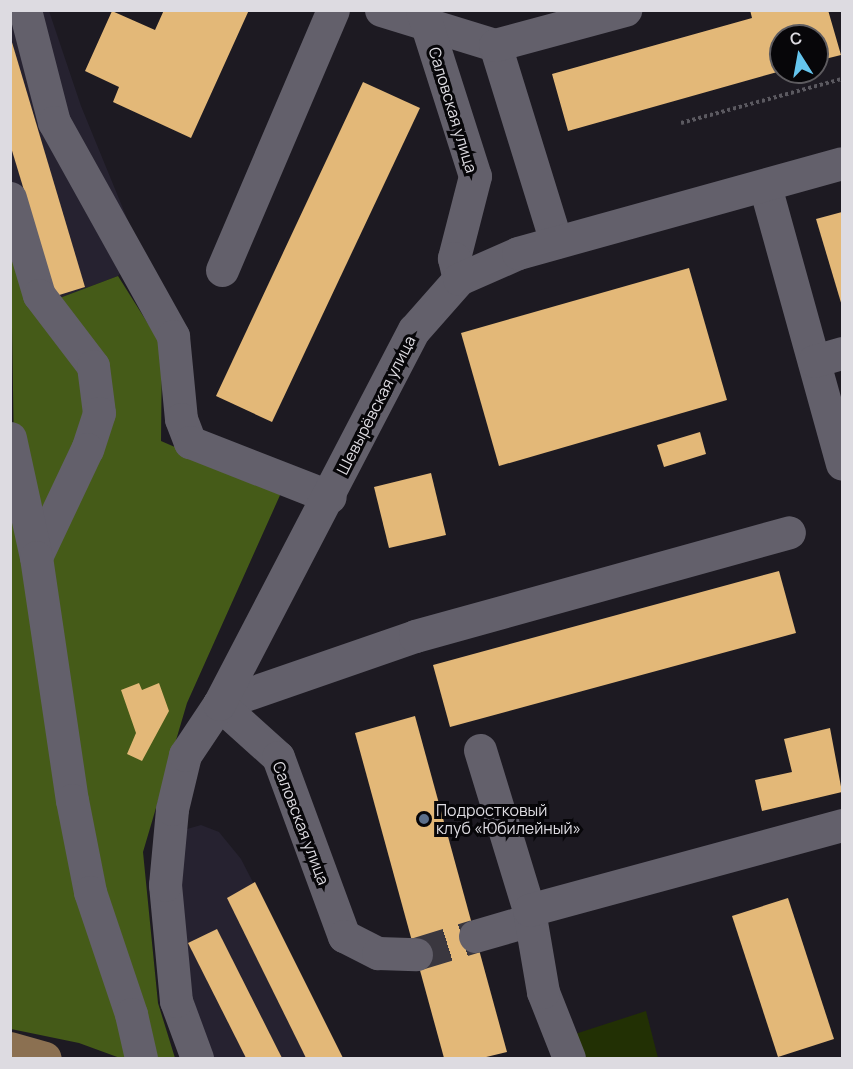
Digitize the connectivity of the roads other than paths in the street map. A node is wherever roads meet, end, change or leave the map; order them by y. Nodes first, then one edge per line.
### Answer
1 (25, 10) edge
2 (333, 10) edge
3 (381, 10) edge
4 (610, 12) edge
5 (424, 18) edge
6 (495, 45) junction
7 (843, 163) edge
8 (765, 186) junction
9 (10, 198) edge
10 (556, 242) junction
11 (222, 270) dead end
12 (459, 279) junction
13 (828, 357) edge
14 (10, 438) edge
15 (843, 464) edge
16 (330, 497) junction
17 (789, 532) dead end
18 (36, 557) junction
19 (219, 704) junction
20 (480, 750) dead end
21 (843, 825) edge
22 (529, 915) junction
23 (475, 936) tunnel mouth
24 (416, 954) tunnel mouth
25 (10, 1048) edge
26 (45, 1059) edge
27 (141, 1059) edge
28 (197, 1059) edge
29 (569, 1059) edge

1 - 16 street
2 - 11 street
3 - 5 street
4 - 6 street
5 - 6 street
5 - 12 street, Саловская улица
6 - 10 street
7 - 8 street, Шевырёвская улица
8 - 10 street, Шевырёвская улица
8 - 13 street
9 - 18 street
10 - 12 street, Шевырёвская улица
12 - 16 street, Шевырёвская улица
13 - 15 street
14 - 18 street
16 - 19 street, Шевырёвская улица
17 - 19 street
18 - 27 street
19 - 24 street, Саловская улица
19 - 28 street
20 - 22 street
21 - 22 street
22 - 23 street
22 - 29 street
25 - 26 main road

